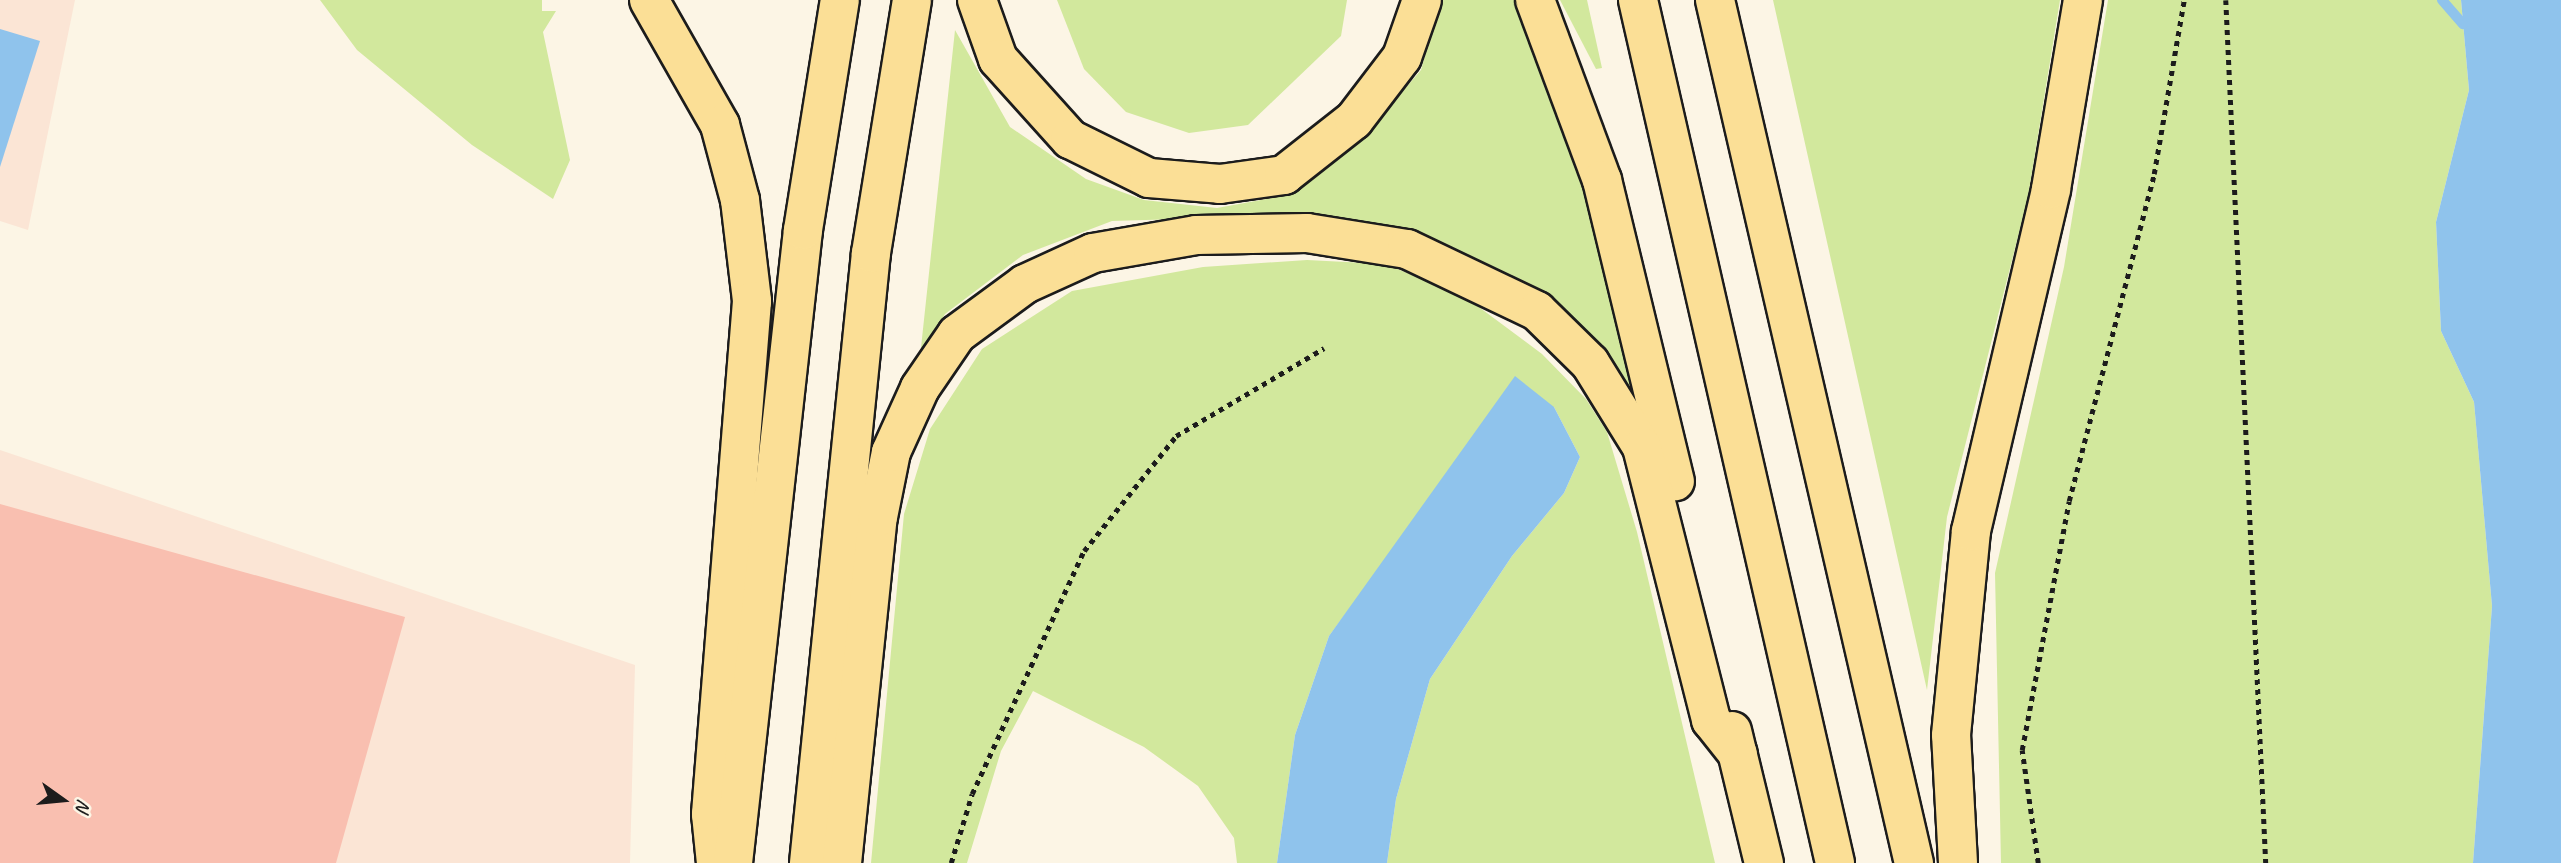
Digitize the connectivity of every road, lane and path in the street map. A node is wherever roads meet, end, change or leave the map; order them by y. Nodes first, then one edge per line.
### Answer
1 (649, 0) edge
2 (840, 0) edge
3 (912, 0) edge
4 (977, 0) edge
5 (1422, 0) edge
6 (1535, 0) edge
7 (1638, 0) edge
8 (1715, 0) edge
9 (2083, 0) edge
10 (2184, 0) edge
11 (2226, 0) edge
12 (1324, 348) dead end
13 (1738, 754) junction
14 (716, 863) edge
15 (733, 863) edge
16 (809, 863) edge
17 (842, 863) edge
18 (951, 863) edge
19 (1763, 863) edge
20 (1835, 863) edge
21 (1914, 863) edge
22 (1958, 863) edge
23 (2038, 863) edge
24 (2266, 863) edge

1 - 14 highway
2 - 15 highway
3 - 16 highway
4 - 5 highway
6 - 13 highway
7 - 20 highway
8 - 21 highway
9 - 22 highway
10 - 23 path
11 - 24 path
12 - 18 path
13 - 17 highway
13 - 19 highway

